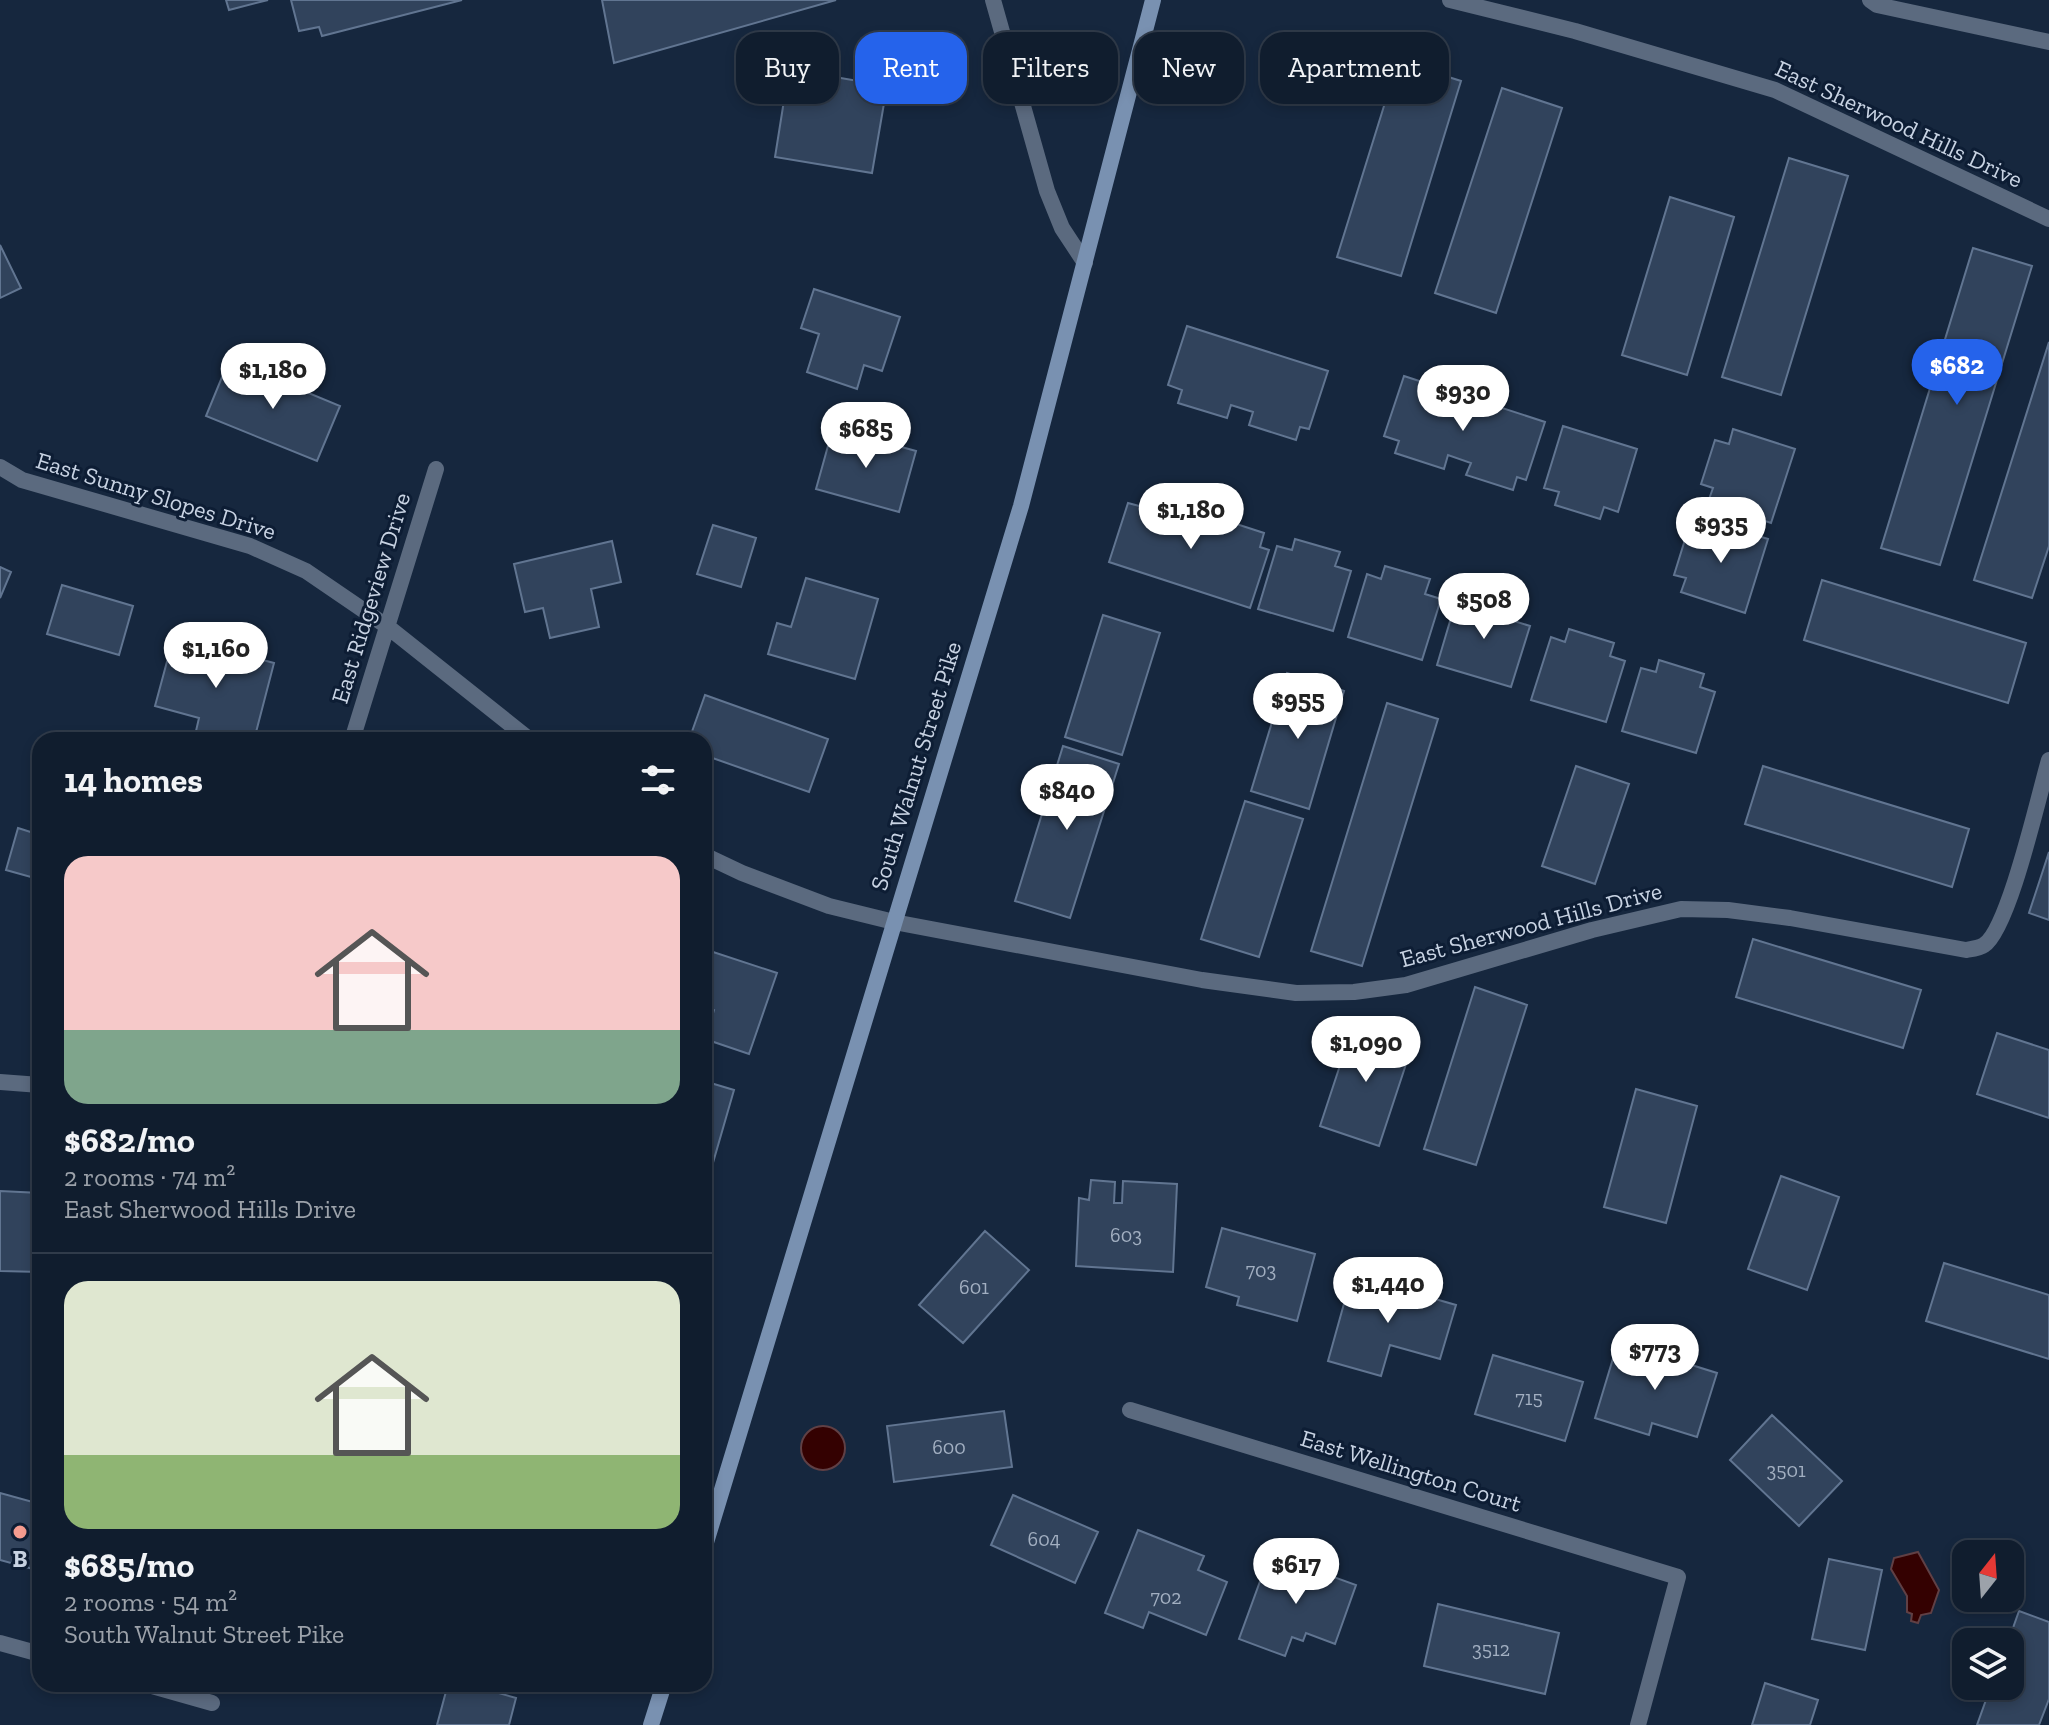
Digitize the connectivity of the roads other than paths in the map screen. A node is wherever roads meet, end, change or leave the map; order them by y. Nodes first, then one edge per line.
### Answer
1 (993, 0) edge
2 (1153, 0) edge
3 (1450, 0) edge
4 (1870, 0) edge
5 (2049, 42) edge
6 (2049, 219) edge
7 (1085, 263) junction
8 (0, 467) edge
9 (436, 469) dead end
10 (388, 627) junction
11 (355, 732) edge
12 (520, 732) edge
13 (2049, 760) edge
14 (712, 859) edge
15 (894, 922) junction
16 (0, 1082) edge
17 (32, 1084) edge
18 (1130, 1410) dead end
19 (712, 1523) edge
20 (0, 1643) edge
21 (32, 1652) edge
22 (173, 1692) edge
23 (661, 1692) edge
24 (212, 1703) dead end
25 (651, 1725) edge
26 (1638, 1725) edge

1 - 7 street
2 - 7 street, South Walnut Street Pike
3 - 6 street, East Sherwood Hills Drive
4 - 5 street
7 - 15 street, South Walnut Street Pike
8 - 10 street, East Sunny Slopes Drive
9 - 10 street, East Ridgeview Drive
10 - 11 street, East Ridgeview Drive
10 - 12 street, East Sunny Slopes Drive
13 - 15 street, East Sherwood Hills Drive
14 - 15 street
15 - 19 street, South Walnut Street Pike
16 - 17 street
18 - 26 street, East Wellington Court
20 - 21 street
22 - 24 street
23 - 25 street

